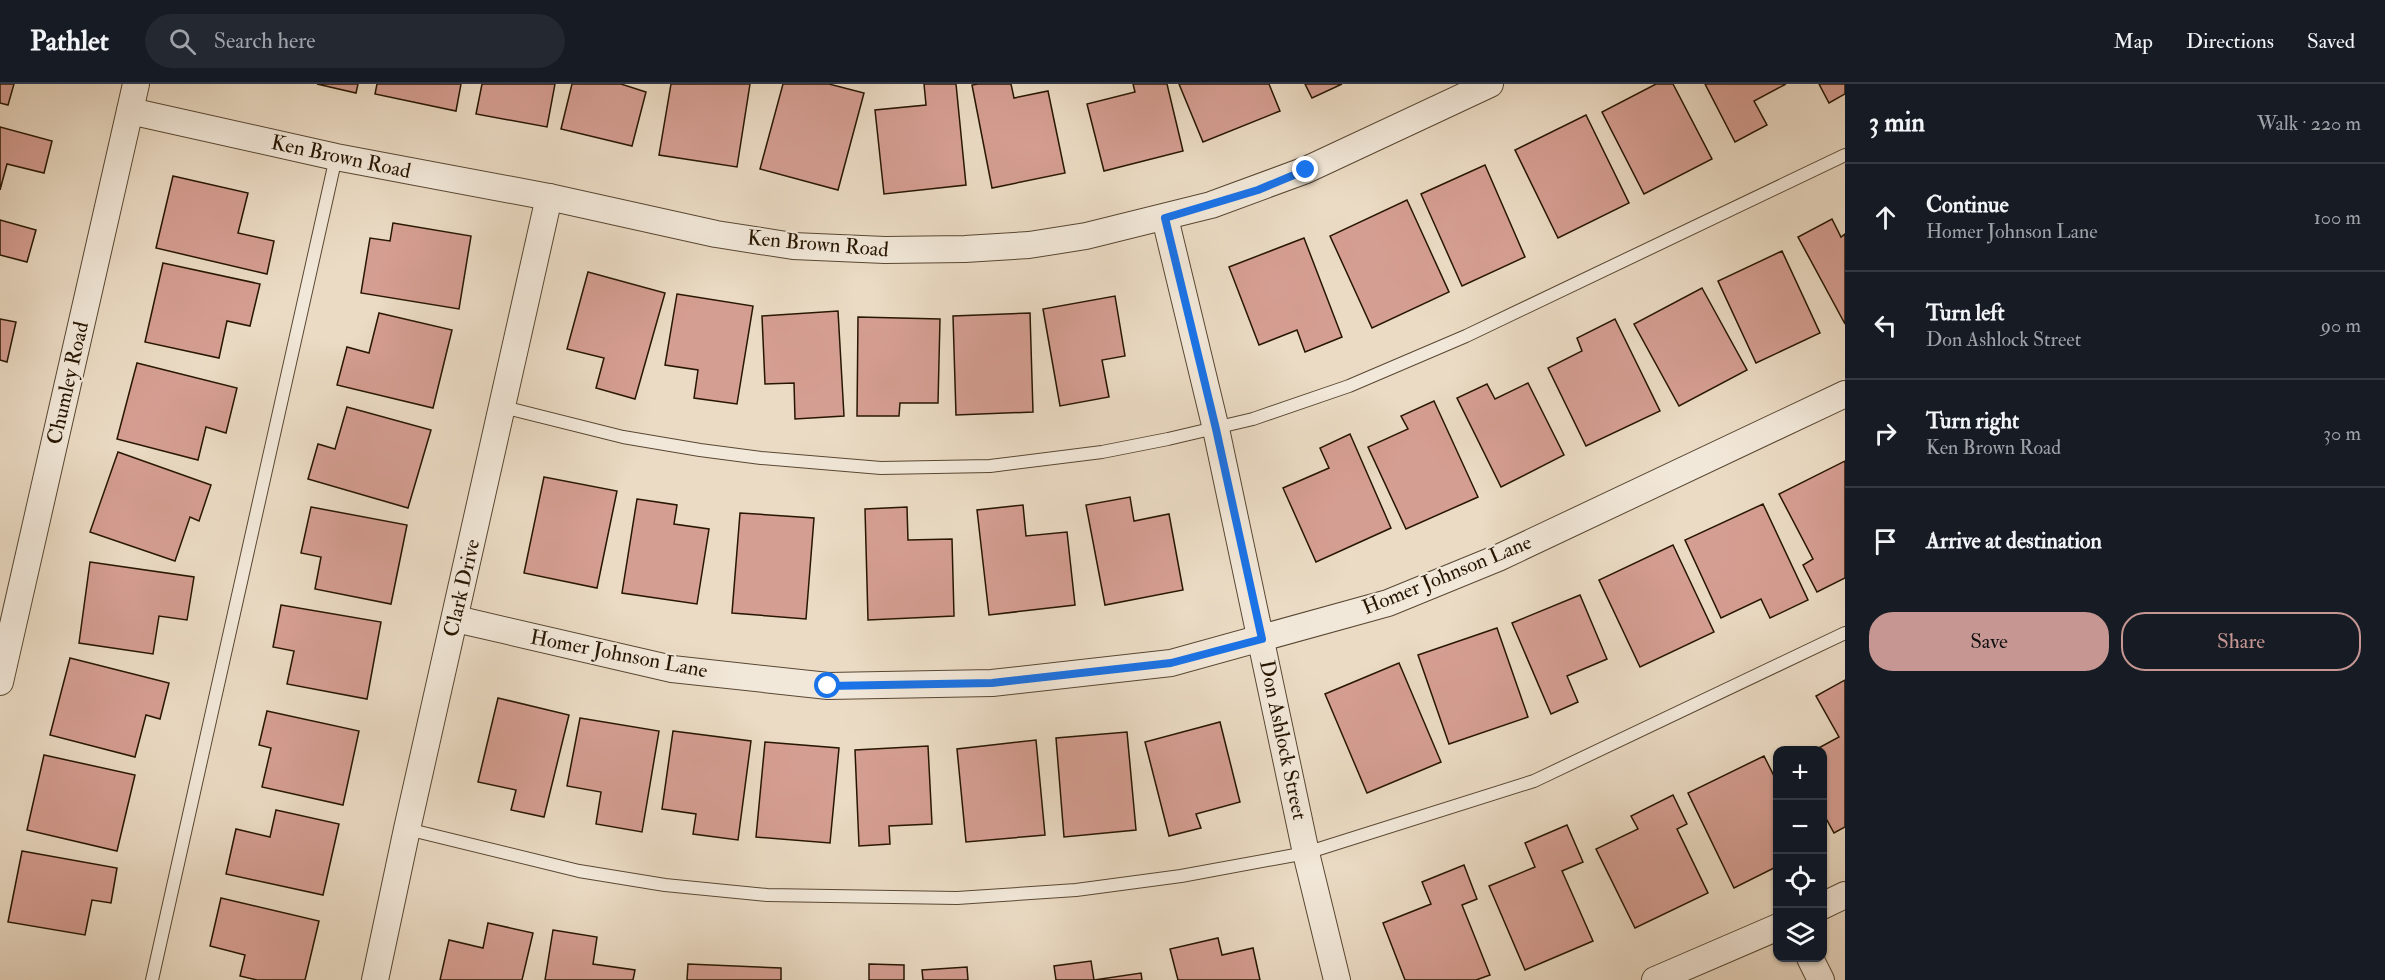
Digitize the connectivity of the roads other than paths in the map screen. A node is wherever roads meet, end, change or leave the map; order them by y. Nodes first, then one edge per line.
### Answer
1 (136, 84) edge
2 (1490, 84) edge
3 (130, 111) junction
4 (1845, 155) edge
5 (336, 157) junction
6 (549, 197) junction
7 (1165, 218) junction
8 (1845, 394) edge
9 (502, 407) junction
10 (1216, 429) junction
11 (11, 578) edge
12 (456, 619) junction
13 (1845, 633) edge
14 (1262, 639) junction
15 (0, 682) edge
16 (407, 829) junction
17 (1306, 853) junction
18 (1845, 895) edge
19 (1827, 904) edge
20 (1773, 929) edge
21 (1812, 962) edge
22 (152, 980) edge
23 (375, 980) edge
24 (1337, 980) edge
25 (1655, 980) edge
26 (1821, 980) edge

1 - 3 street, Chumley Road
2 - 7 street, Ken Brown Road
3 - 5 street, Ken Brown Road
3 - 11 street, Chumley Road
4 - 10 lane
5 - 6 street, Ken Brown Road
5 - 22 lane
6 - 7 street, Ken Brown Road
6 - 9 street, Clark Drive
7 - 10 street, Don Ashlock Street
8 - 14 street, Homer Johnson Lane
9 - 10 lane
9 - 12 street, Clark Drive
10 - 14 street, Don Ashlock Street
11 - 15 street, Chumley Road
12 - 14 street, Homer Johnson Lane
12 - 16 street, Clark Drive
13 - 17 lane
14 - 17 street, Don Ashlock Street
16 - 17 lane
16 - 23 street, Clark Drive
17 - 24 street, Don Ashlock Street
18 - 19 street
20 - 25 street
21 - 26 street

